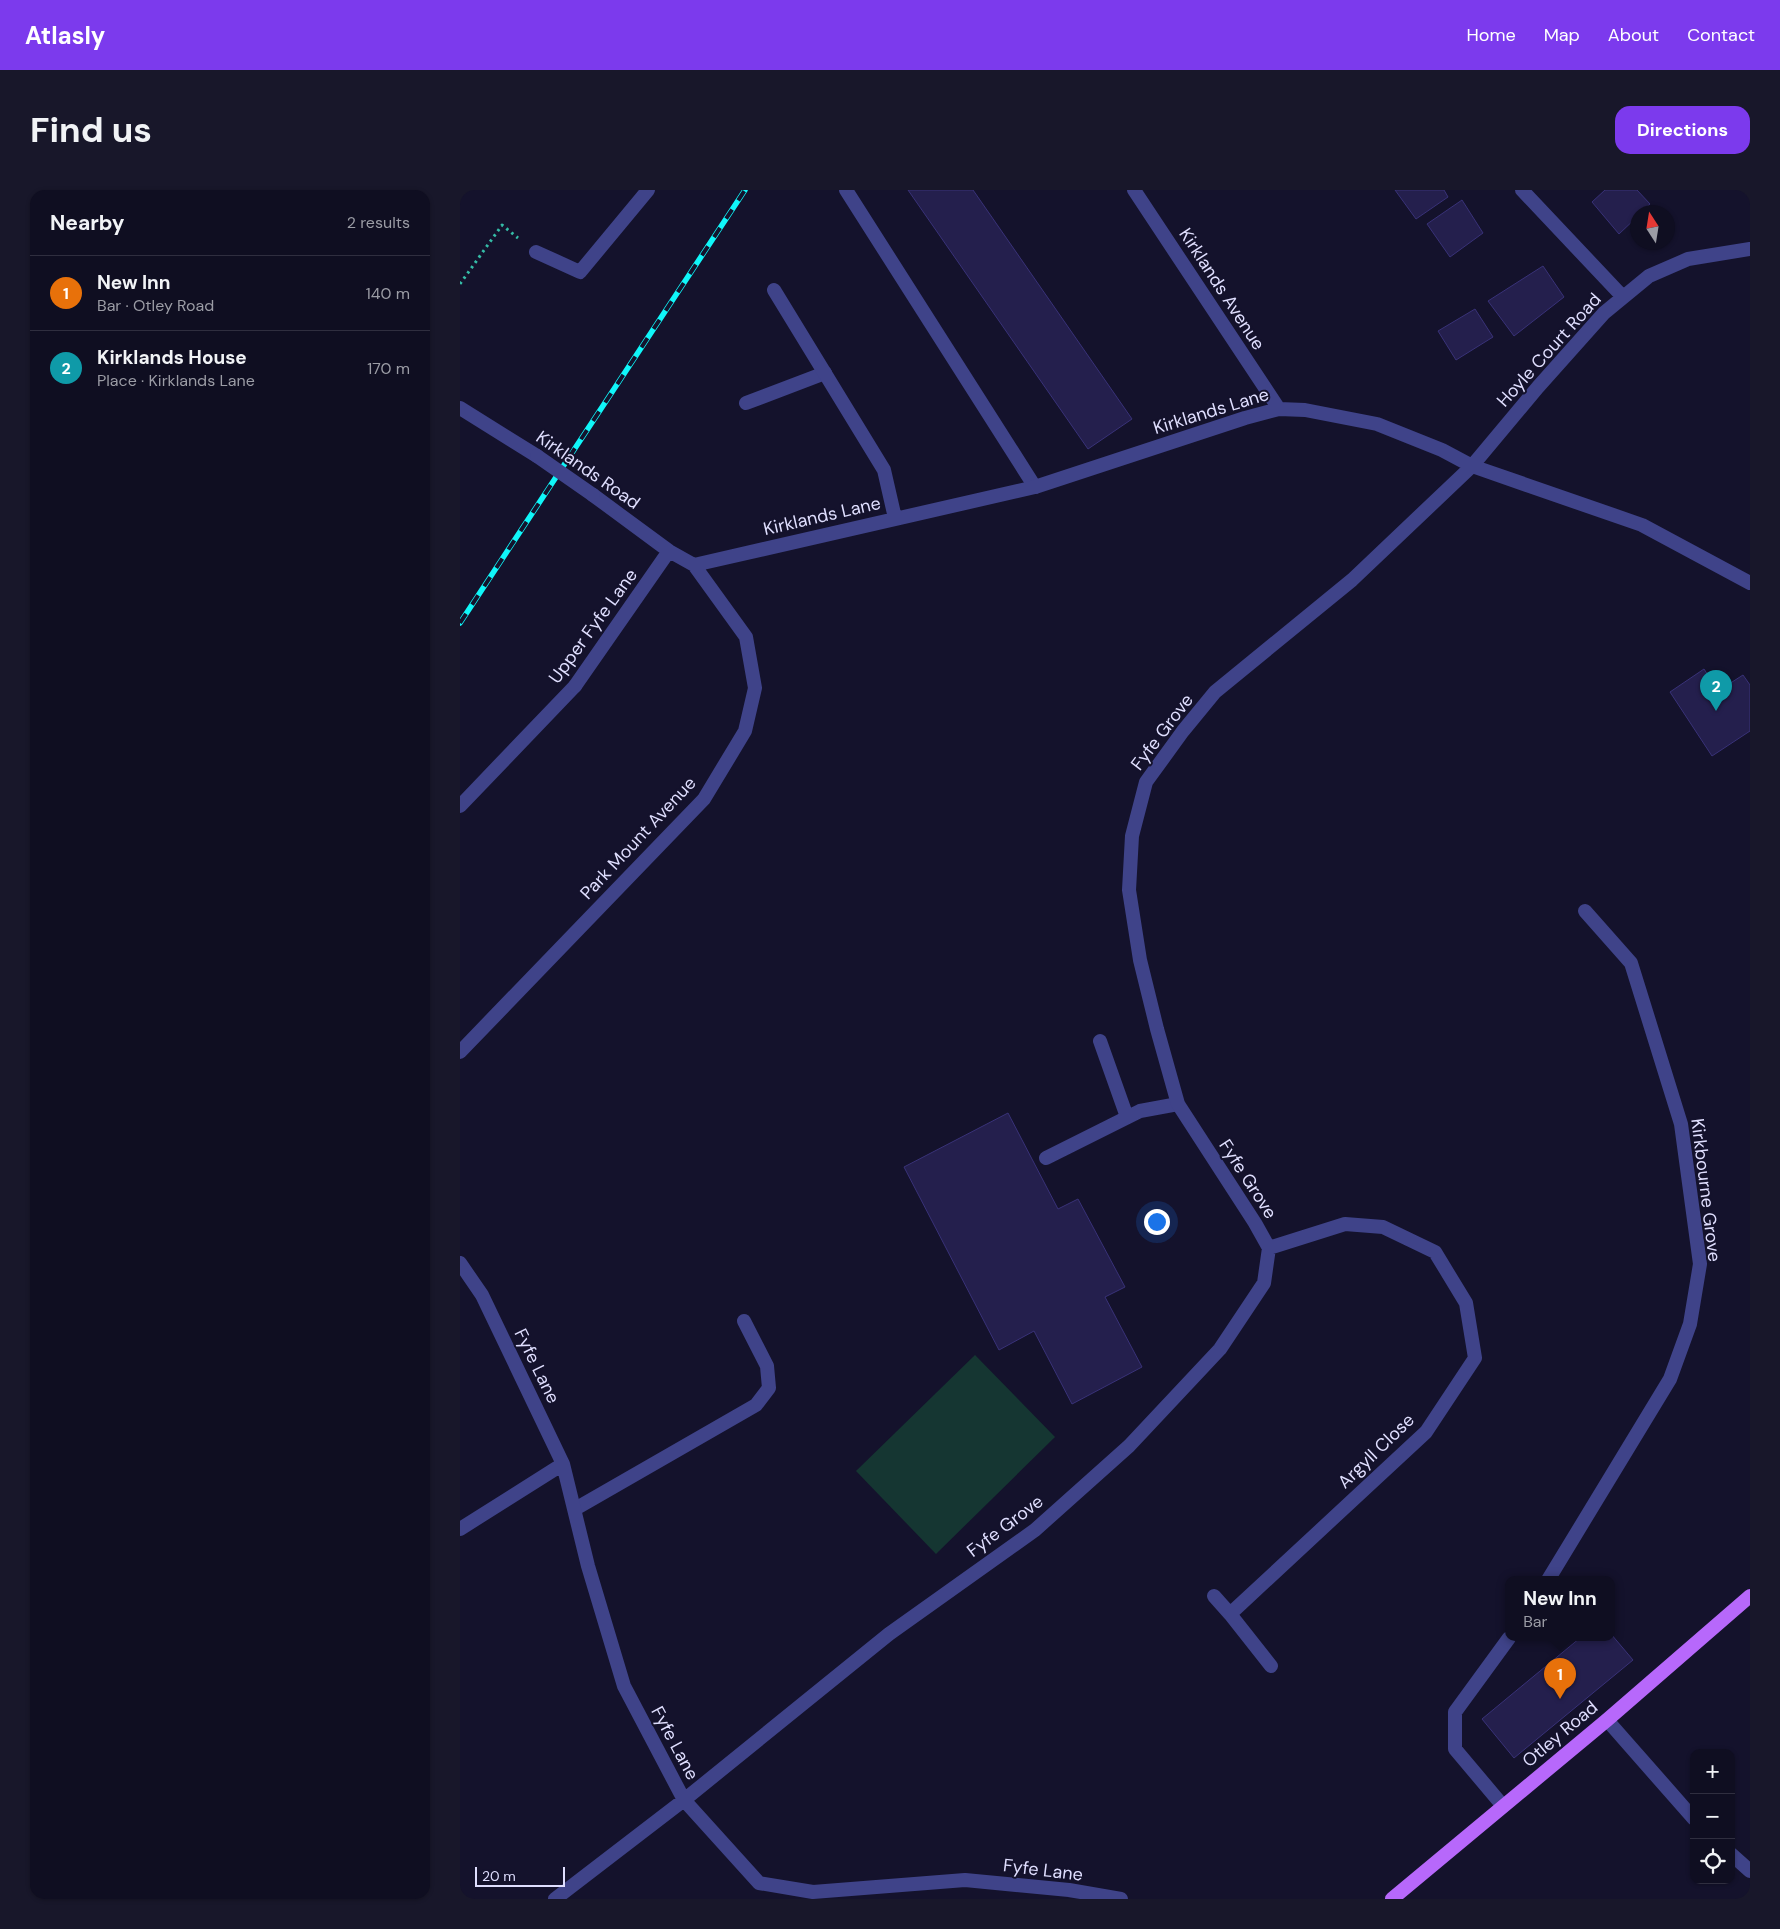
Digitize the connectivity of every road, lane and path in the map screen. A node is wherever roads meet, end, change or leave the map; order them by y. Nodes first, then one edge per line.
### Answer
1 (648, 190) edge
2 (846, 190) edge
3 (1134, 190) edge
4 (1522, 190) edge
5 (1750, 249) edge
6 (536, 252) joint
7 (460, 284) edge
8 (774, 290) dead end
9 (1623, 297) junction
10 (825, 373) junction
11 (746, 403) dead end
12 (460, 408) edge
13 (1279, 409) junction
14 (1472, 466) junction
15 (1035, 487) junction
16 (895, 518) junction
17 (669, 551) junction
18 (694, 565) junction
19 (1750, 583) edge
20 (460, 806) edge
21 (1586, 911) dead end
22 (1100, 1042) dead end
23 (460, 1052) edge
24 (1178, 1104) junction
25 (1127, 1118) junction
26 (1046, 1158) dead end
27 (1269, 1248) junction
28 (460, 1263) edge
29 (744, 1321) dead end
30 (563, 1464) junction
31 (574, 1509) junction
32 (460, 1529) edge
33 (1550, 1576) edge
34 (1214, 1596) dead end
35 (1749, 1601) edge
36 (1230, 1614) junction
37 (1507, 1641) edge
38 (1271, 1666) dead end
39 (1607, 1720) junction
40 (684, 1800) junction
41 (1503, 1806) junction
42 (1690, 1814) edge
43 (1735, 1858) edge
44 (1750, 1872) edge
45 (555, 1899) edge
46 (1122, 1899) edge
47 (1392, 1899) edge

1 - 6 street
2 - 15 street
3 - 13 street, Kirklands Avenue
4 - 9 street
5 - 9 street, Hoyle Court Road
6 - 7 path
8 - 10 street
9 - 14 street, Hoyle Court Road
10 - 11 street
10 - 16 street
12 - 17 street, Kirklands Road, bridge
13 - 14 street, Kirklands Lane
13 - 15 street, Kirklands Lane
14 - 19 street, Kirklands Lane
14 - 24 street, Fyfe Grove
15 - 16 street, Kirklands Lane
16 - 18 street, Kirklands Lane
17 - 18 street, Kirklands Road
17 - 20 street, Upper Fyfe Lane
18 - 23 street, Park Mount Avenue
21 - 33 street, Kirkbourne Grove
22 - 25 street
24 - 25 street
24 - 27 street, Fyfe Grove
25 - 26 street
27 - 36 street, Argyll Close
27 - 40 street, Fyfe Grove
28 - 30 street, Fyfe Lane
29 - 31 street
30 - 31 street, Fyfe Lane
30 - 32 street
31 - 40 street, Fyfe Lane
34 - 36 street
35 - 39 main road, Otley Road
36 - 38 street
37 - 41 street
39 - 41 main road, Otley Road
39 - 42 street
40 - 45 street, Fyfe Grove
40 - 46 street, Fyfe Lane
41 - 47 main road, Otley Road
43 - 44 street

